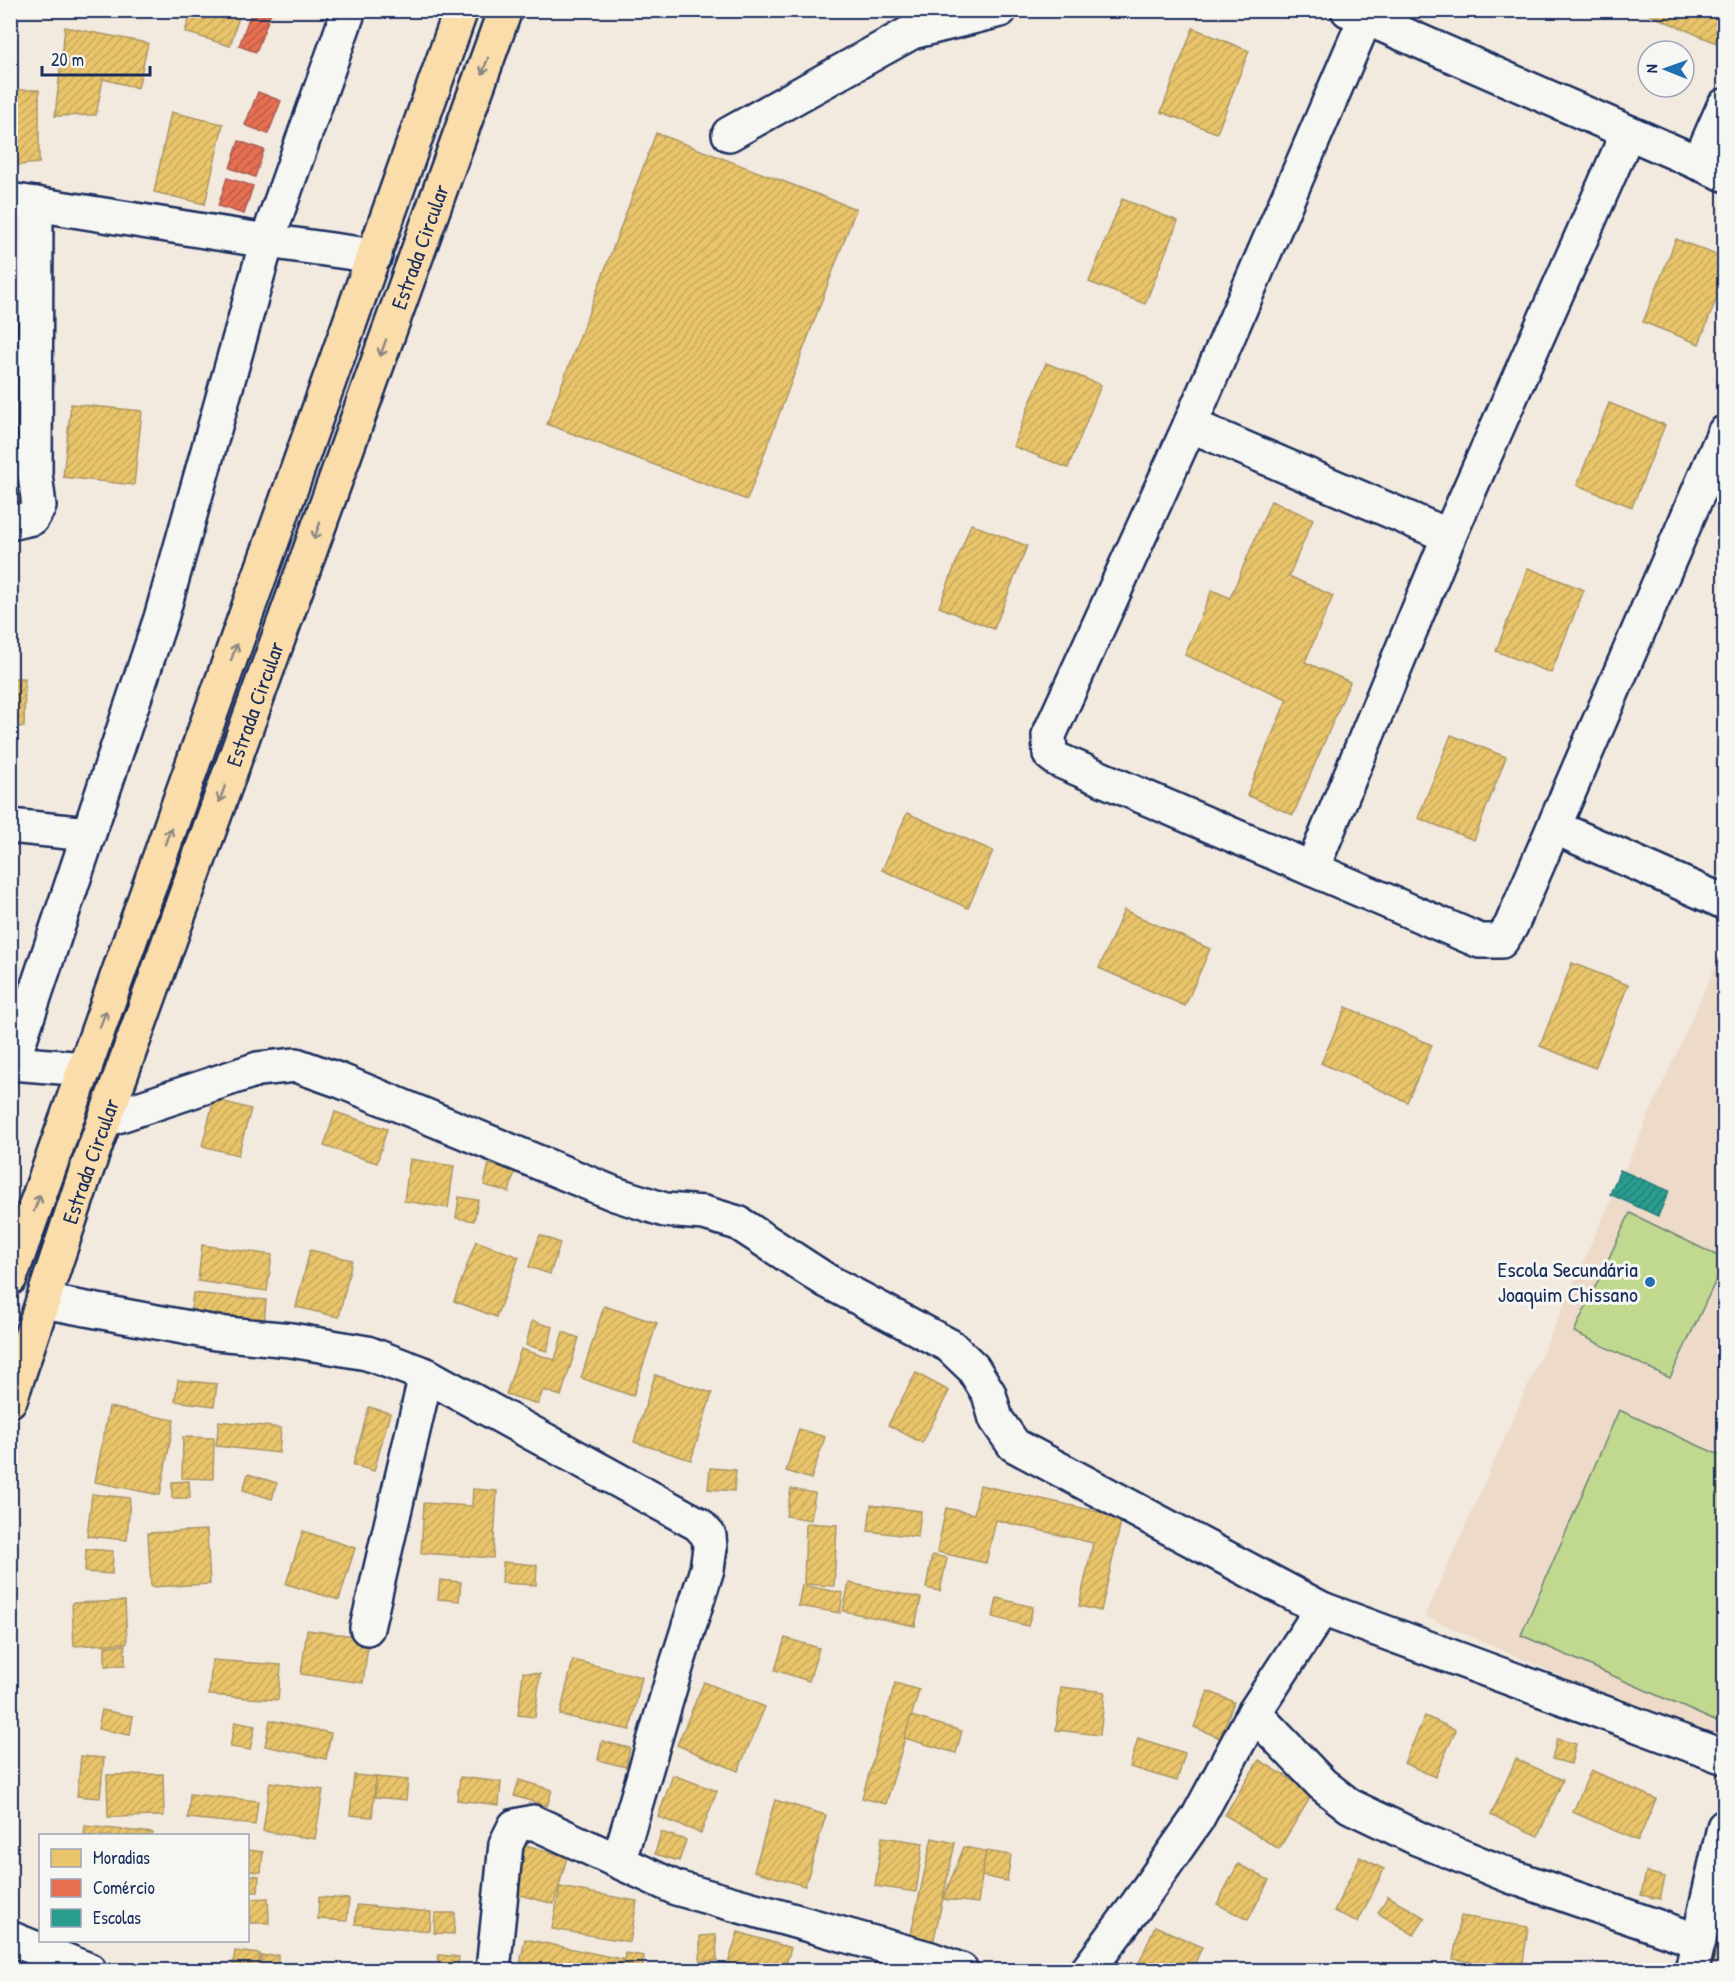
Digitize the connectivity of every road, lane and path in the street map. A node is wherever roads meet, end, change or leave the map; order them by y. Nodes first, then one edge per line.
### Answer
1 (349, 10) edge
2 (462, 10) edge
3 (505, 10) edge
4 (1000, 10) edge
5 (1357, 15) edge
6 (1725, 106) edge
7 (1628, 132) junction
8 (729, 134) dead end
9 (1712, 169) edge
10 (23, 202) edge
11 (267, 241) junction
12 (375, 256) junction
13 (1190, 425) junction
14 (1725, 433) edge
15 (10, 523) edge
16 (1449, 536) junction
17 (10, 826) edge
18 (1554, 827) junction
19 (88, 834) junction
20 (1312, 869) junction
21 (1725, 902) edge
22 (11, 1065) edge
23 (85, 1069) junction
24 (105, 1120) junction
25 (10, 1278) edge
26 (43, 1301) junction
27 (426, 1375) junction
28 (10, 1400) edge
29 (1322, 1609) junction
30 (367, 1628) dead end
31 (1254, 1713) junction
32 (1725, 1757) edge
33 (1725, 1827) edge
34 (619, 1860) junction
35 (10, 1938) edge
36 (1696, 1956) edge
37 (89, 1971) edge
38 (493, 1971) edge
39 (961, 1971) edge
40 (1088, 1971) edge

1 - 11 street
2 - 12 main road, Estrada Circular
3 -> 24 main road, Estrada Circular
4 - 8 street
5 - 7 street
5 - 13 street
6 - 9 street
7 - 9 street
7 - 16 street
10 - 11 street
10 - 15 street
11 - 12 street
11 - 19 street
23 -> 12 main road, Estrada Circular
13 - 16 street
13 - 20 street
14 - 18 street
16 - 20 street
17 - 19 street
18 - 20 street
18 - 21 street
19 - 22 street
22 - 23 street
25 -> 23 main road, Estrada Circular
24 - 26 main road, Estrada Circular
24 - 29 street
26 - 27 street
26 - 28 main road, Estrada Circular
27 - 30 street
27 - 34 street
29 - 31 street
29 - 32 street
31 - 36 street
31 - 40 street
33 - 36 street
34 - 38 street
34 - 39 street
35 - 37 street

